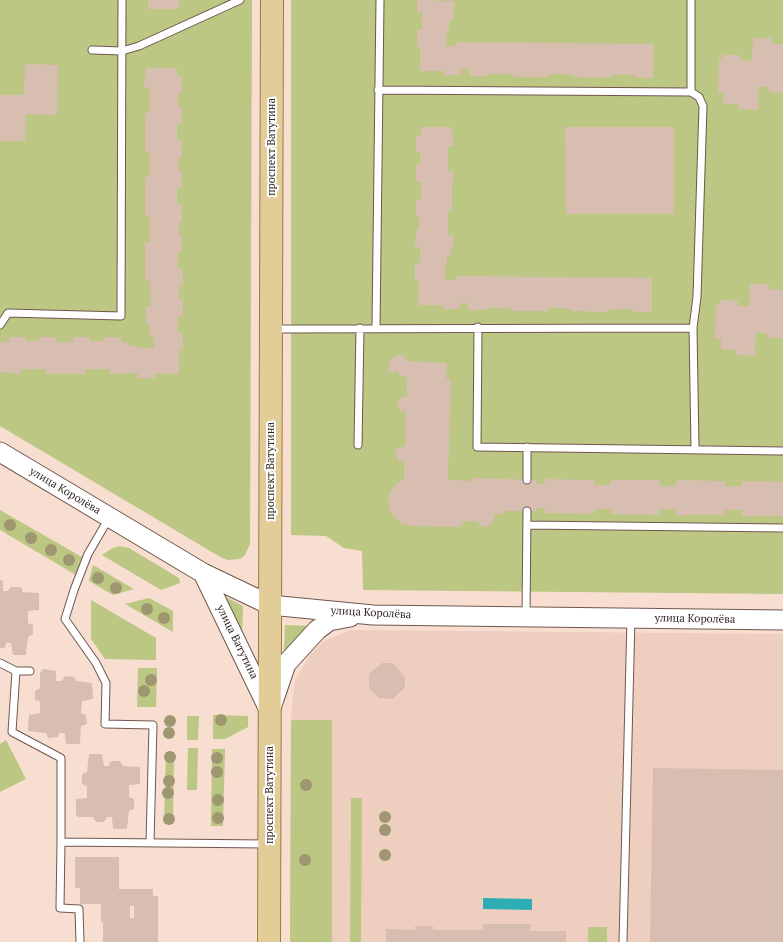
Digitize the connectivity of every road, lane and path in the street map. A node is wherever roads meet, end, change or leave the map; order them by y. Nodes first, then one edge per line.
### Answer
1 (122, 0) edge
2 (240, 0) edge
3 (272, 0) edge
4 (380, 0) edge
5 (691, 0) edge
6 (92, 50) dead end
7 (122, 51) junction
8 (378, 90) junction
9 (691, 92) junction
10 (0, 325) edge
11 (478, 327) junction
12 (360, 328) junction
13 (376, 328) junction
14 (693, 328) junction
15 (271, 329) junction
16 (358, 445) dead end
17 (527, 447) junction
18 (695, 449) junction
19 (783, 451) edge
20 (0, 452) edge
21 (527, 480) dead end
22 (527, 511) dead end
23 (109, 516) junction
24 (527, 525) junction
25 (783, 528) edge
26 (204, 573) junction
27 (270, 605) junction
28 (362, 614) junction
29 (526, 617) junction
30 (632, 618) junction
31 (783, 620) edge
32 (0, 664) edge
33 (16, 671) junction
34 (30, 671) dead end
35 (270, 712) junction
36 (61, 842) junction
37 (150, 843) junction
38 (270, 844) junction
39 (80, 942) edge
40 (269, 942) edge
41 (623, 942) edge

1 - 7 lane
2 - 7 lane
3 - 15 main road, проспект Ватутина
4 - 8 lane
5 - 9 lane
6 - 7 lane
7 - 10 lane
8 - 9 lane
8 - 13 lane
9 - 14 lane
11 - 13 lane
11 - 14 lane
11 - 17 lane
12 - 13 lane
12 - 15 lane
12 - 16 lane
14 - 18 lane
15 - 27 main road, проспект Ватутина
17 - 18 lane
17 - 21 lane
18 - 19 lane
20 - 23 street, улица Королёва
22 - 24 lane
23 - 26 street, улица Королёва
23 - 37 lane
24 - 25 lane
24 - 29 lane
26 - 27 street, улица Королёва
26 - 35 street, улица Ватутина
27 - 28 street, улица Королёва
27 - 35 main road, проспект Ватутина
28 - 29 street, улица Королёва
28 - 35 street
29 - 30 street, улица Королёва
30 - 31 street, улица Королёва
30 - 41 lane
32 - 33 lane
33 - 34 lane
33 - 36 lane
35 - 38 main road, проспект Ватутина
36 - 37 lane
36 - 39 lane
37 - 38 lane
38 - 40 main road, проспект Ватутина

